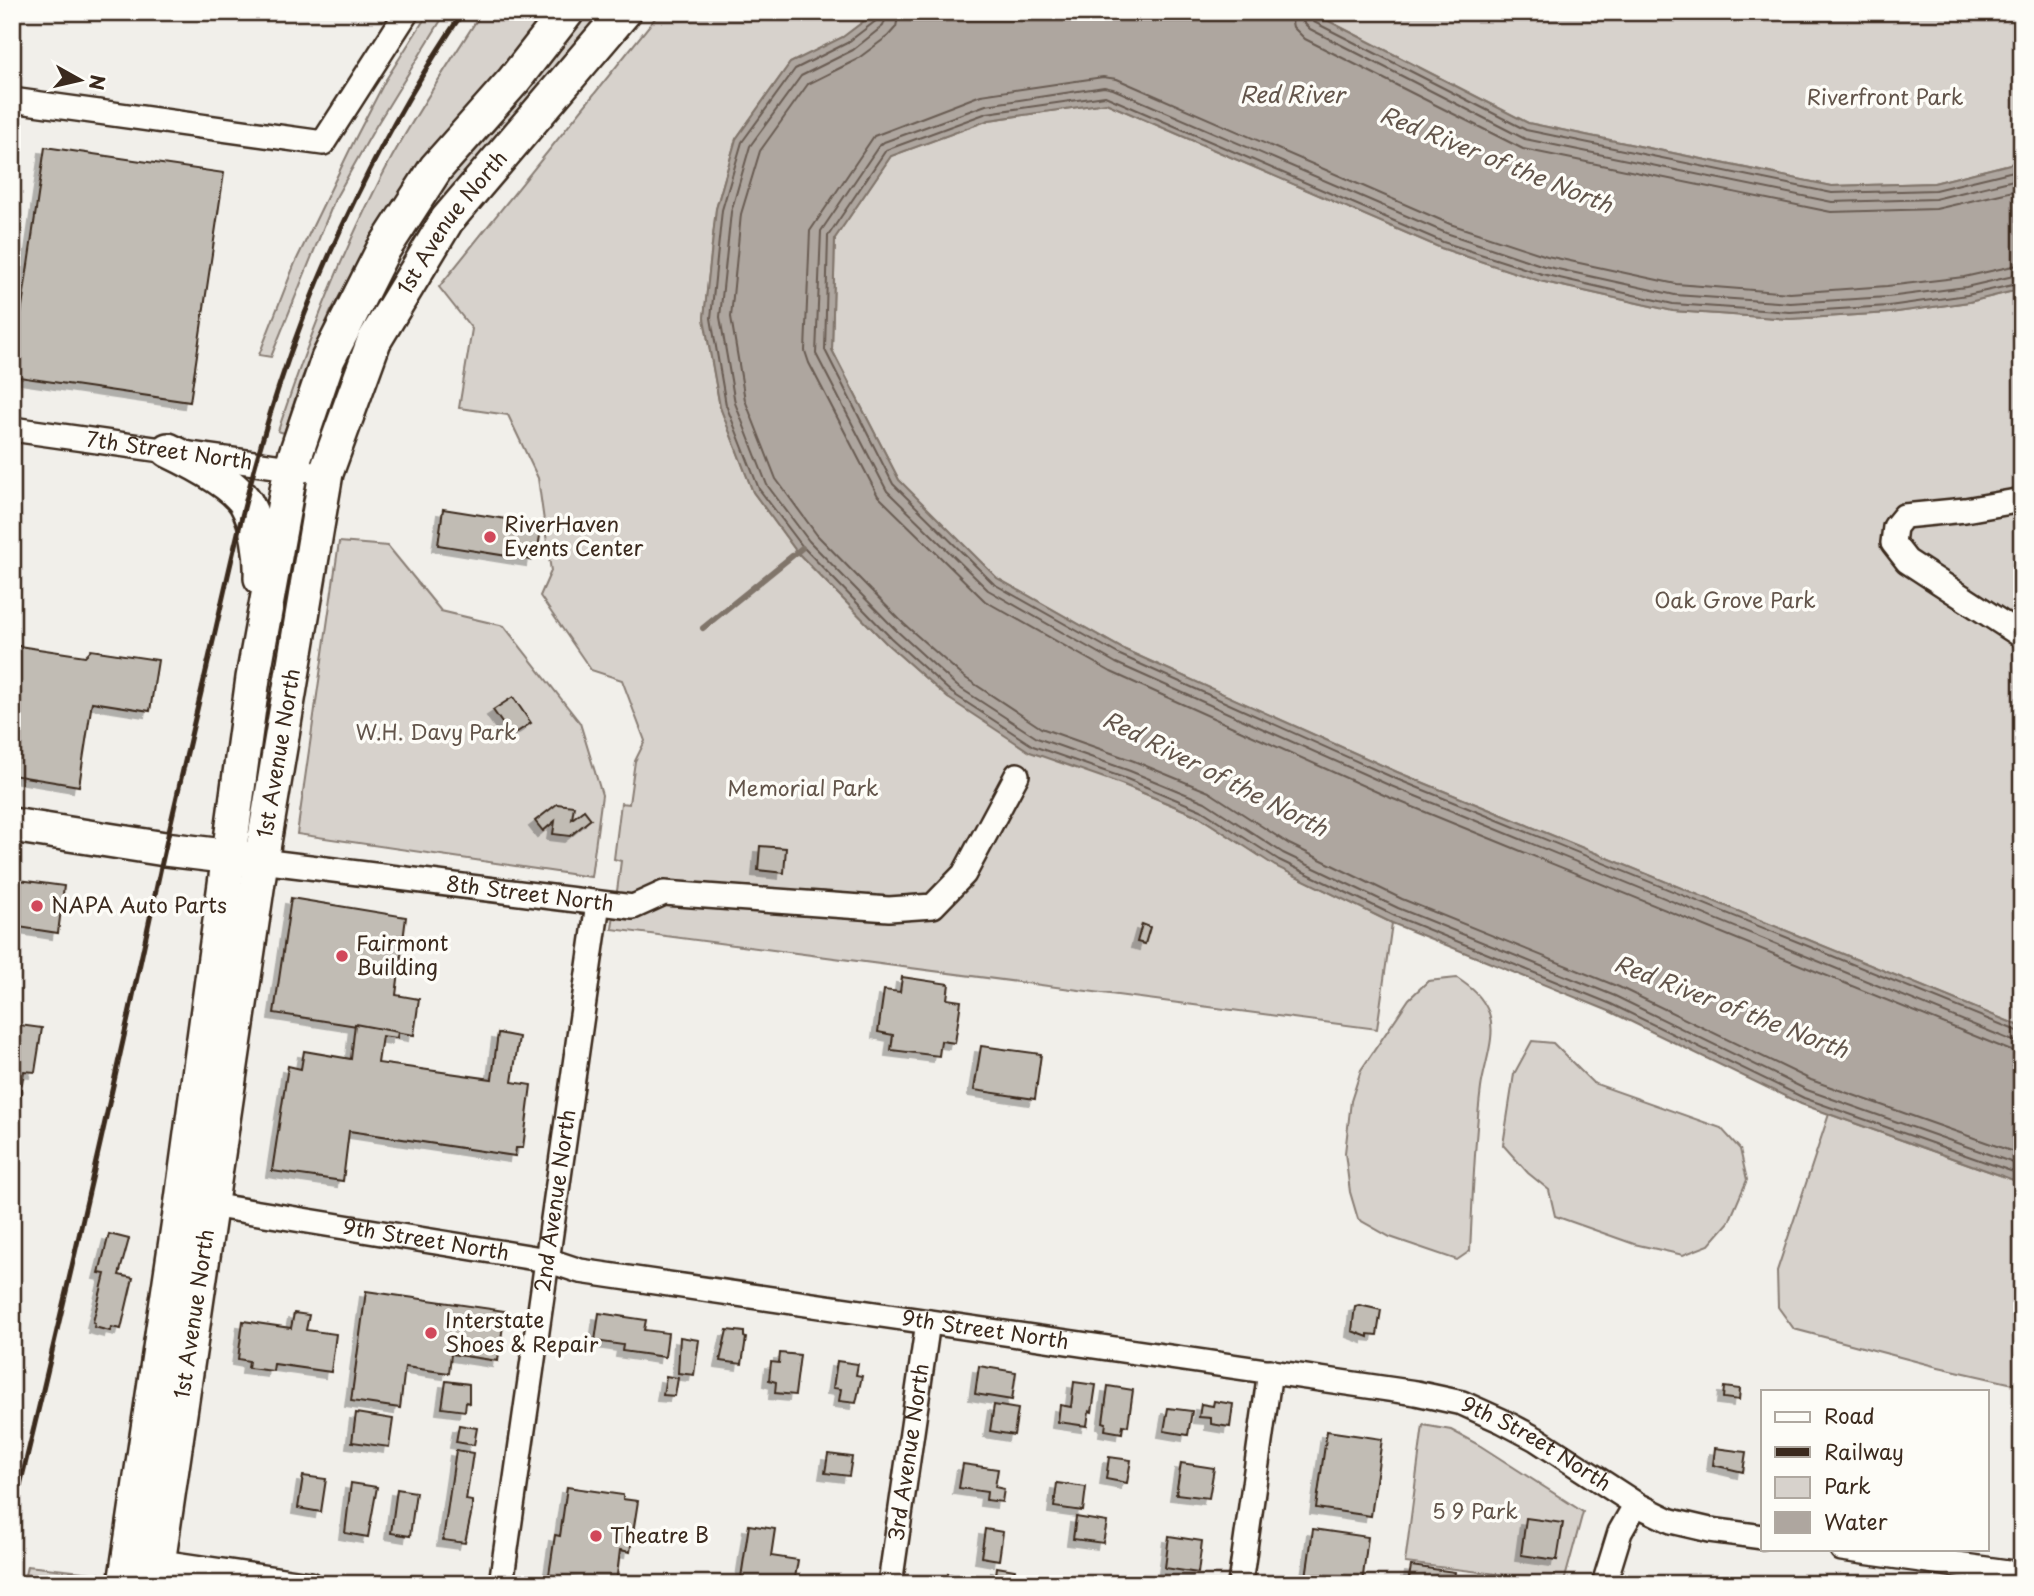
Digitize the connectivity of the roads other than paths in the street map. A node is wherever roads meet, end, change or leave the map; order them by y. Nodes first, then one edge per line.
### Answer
1 (407, 12) edge
2 (567, 12) edge
3 (624, 12) edge
4 (12, 100) edge
5 (12, 429) edge
6 (168, 450) junction
7 (291, 468) junction
8 (326, 473) junction
9 (2022, 500) edge
10 (2022, 636) edge
11 (253, 678) junction
12 (1017, 775) dead end
13 (12, 825) edge
14 (228, 856) junction
15 (261, 861) junction
16 (598, 903) junction
17 (196, 1202) junction
18 (547, 1260) junction
19 (928, 1321) junction
20 (1270, 1371) junction
21 (1636, 1504) junction
22 (1761, 1538) edge
23 (1847, 1550) edge
24 (142, 1572) edge
25 (2022, 1574) edge
26 (1962, 1575) edge
27 (310, 1584) edge
28 (501, 1584) edge
29 (890, 1584) edge
30 (1240, 1584) edge
31 (1604, 1584) edge

1 - 4 street
2 - 7 main road, 1st Avenue North
3 - 8 main road, 1st Avenue North
5 - 6 street, 7th Street North
6 - 7 street, 7th Street North
6 - 11 main road
7 - 8 street, 7th Street North
7 - 11 main road, 1st Avenue North
8 - 15 main road, 1st Avenue North
9 - 10 street
11 - 14 main road, 1st Avenue North
12 - 16 street, 8th Street North
13 - 14 main road, 8th Street North
14 - 15 main road, 8th Street North
14 - 17 main road, 1st Avenue North
15 - 16 street, 8th Street North
15 - 17 main road, 1st Avenue North
16 - 18 street, 2nd Avenue North
17 - 18 street, 9th Street North
17 - 24 main road, 1st Avenue North
18 - 19 street, 9th Street North
18 - 28 street, 2nd Avenue North
19 - 20 street, 9th Street North
19 - 29 street, 3rd Avenue North
20 - 21 street, 9th Street North
20 - 30 street
21 - 22 street, 9th Street North
21 - 31 street
23 - 26 street
24 - 27 street
25 - 26 street

